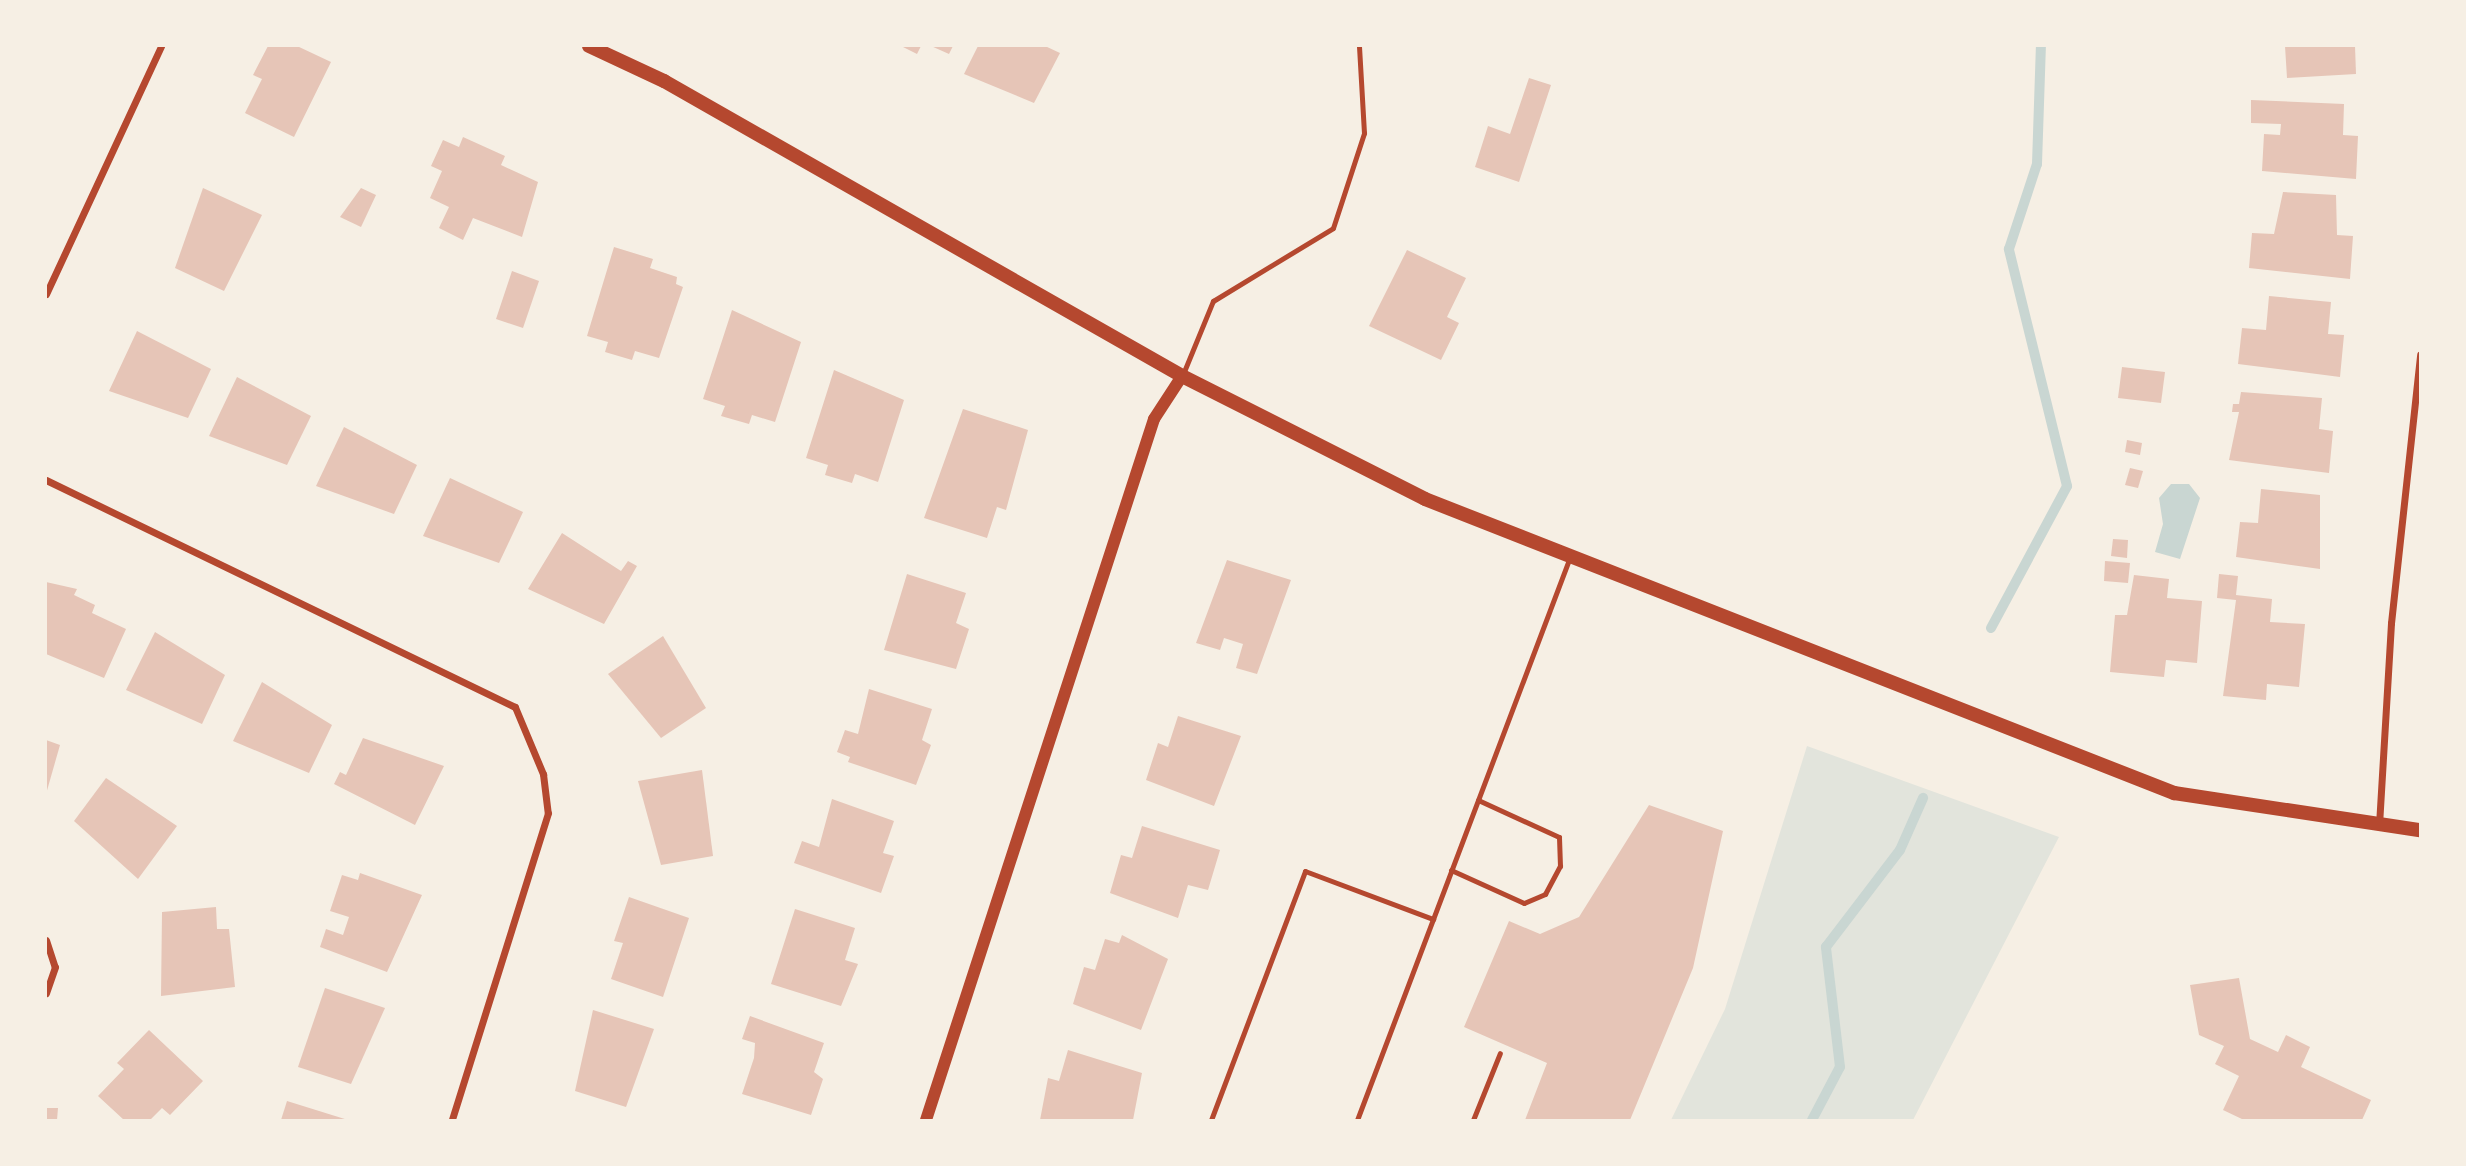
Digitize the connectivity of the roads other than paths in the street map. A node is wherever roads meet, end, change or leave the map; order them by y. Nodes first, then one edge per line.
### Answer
1 (161, 46) edge
2 (589, 46) edge
3 (1359, 46) edge
4 (46, 294) edge
5 (2420, 355) edge
6 (1182, 376) junction
7 (46, 481) edge
8 (1570, 557) junction
9 (1478, 800) junction
10 (2379, 825) junction
11 (2420, 830) edge
12 (1451, 870) junction
13 (1433, 919) junction
14 (46, 940) edge
15 (46, 993) edge
16 (1500, 1054) dead end
17 (452, 1121) edge
18 (926, 1121) edge
19 (1211, 1121) edge
20 (1357, 1121) edge
21 (1472, 1121) edge

1 - 4 street
2 - 6 main road
3 - 6 lane
5 - 10 street
6 - 8 main road
6 - 18 street
7 - 17 street
8 - 9 lane
8 - 10 main road
9 - 12 lane
9 - 12 lane
10 - 11 main road
12 - 13 lane
13 - 19 lane
13 - 20 lane
14 - 15 street
16 - 21 lane

